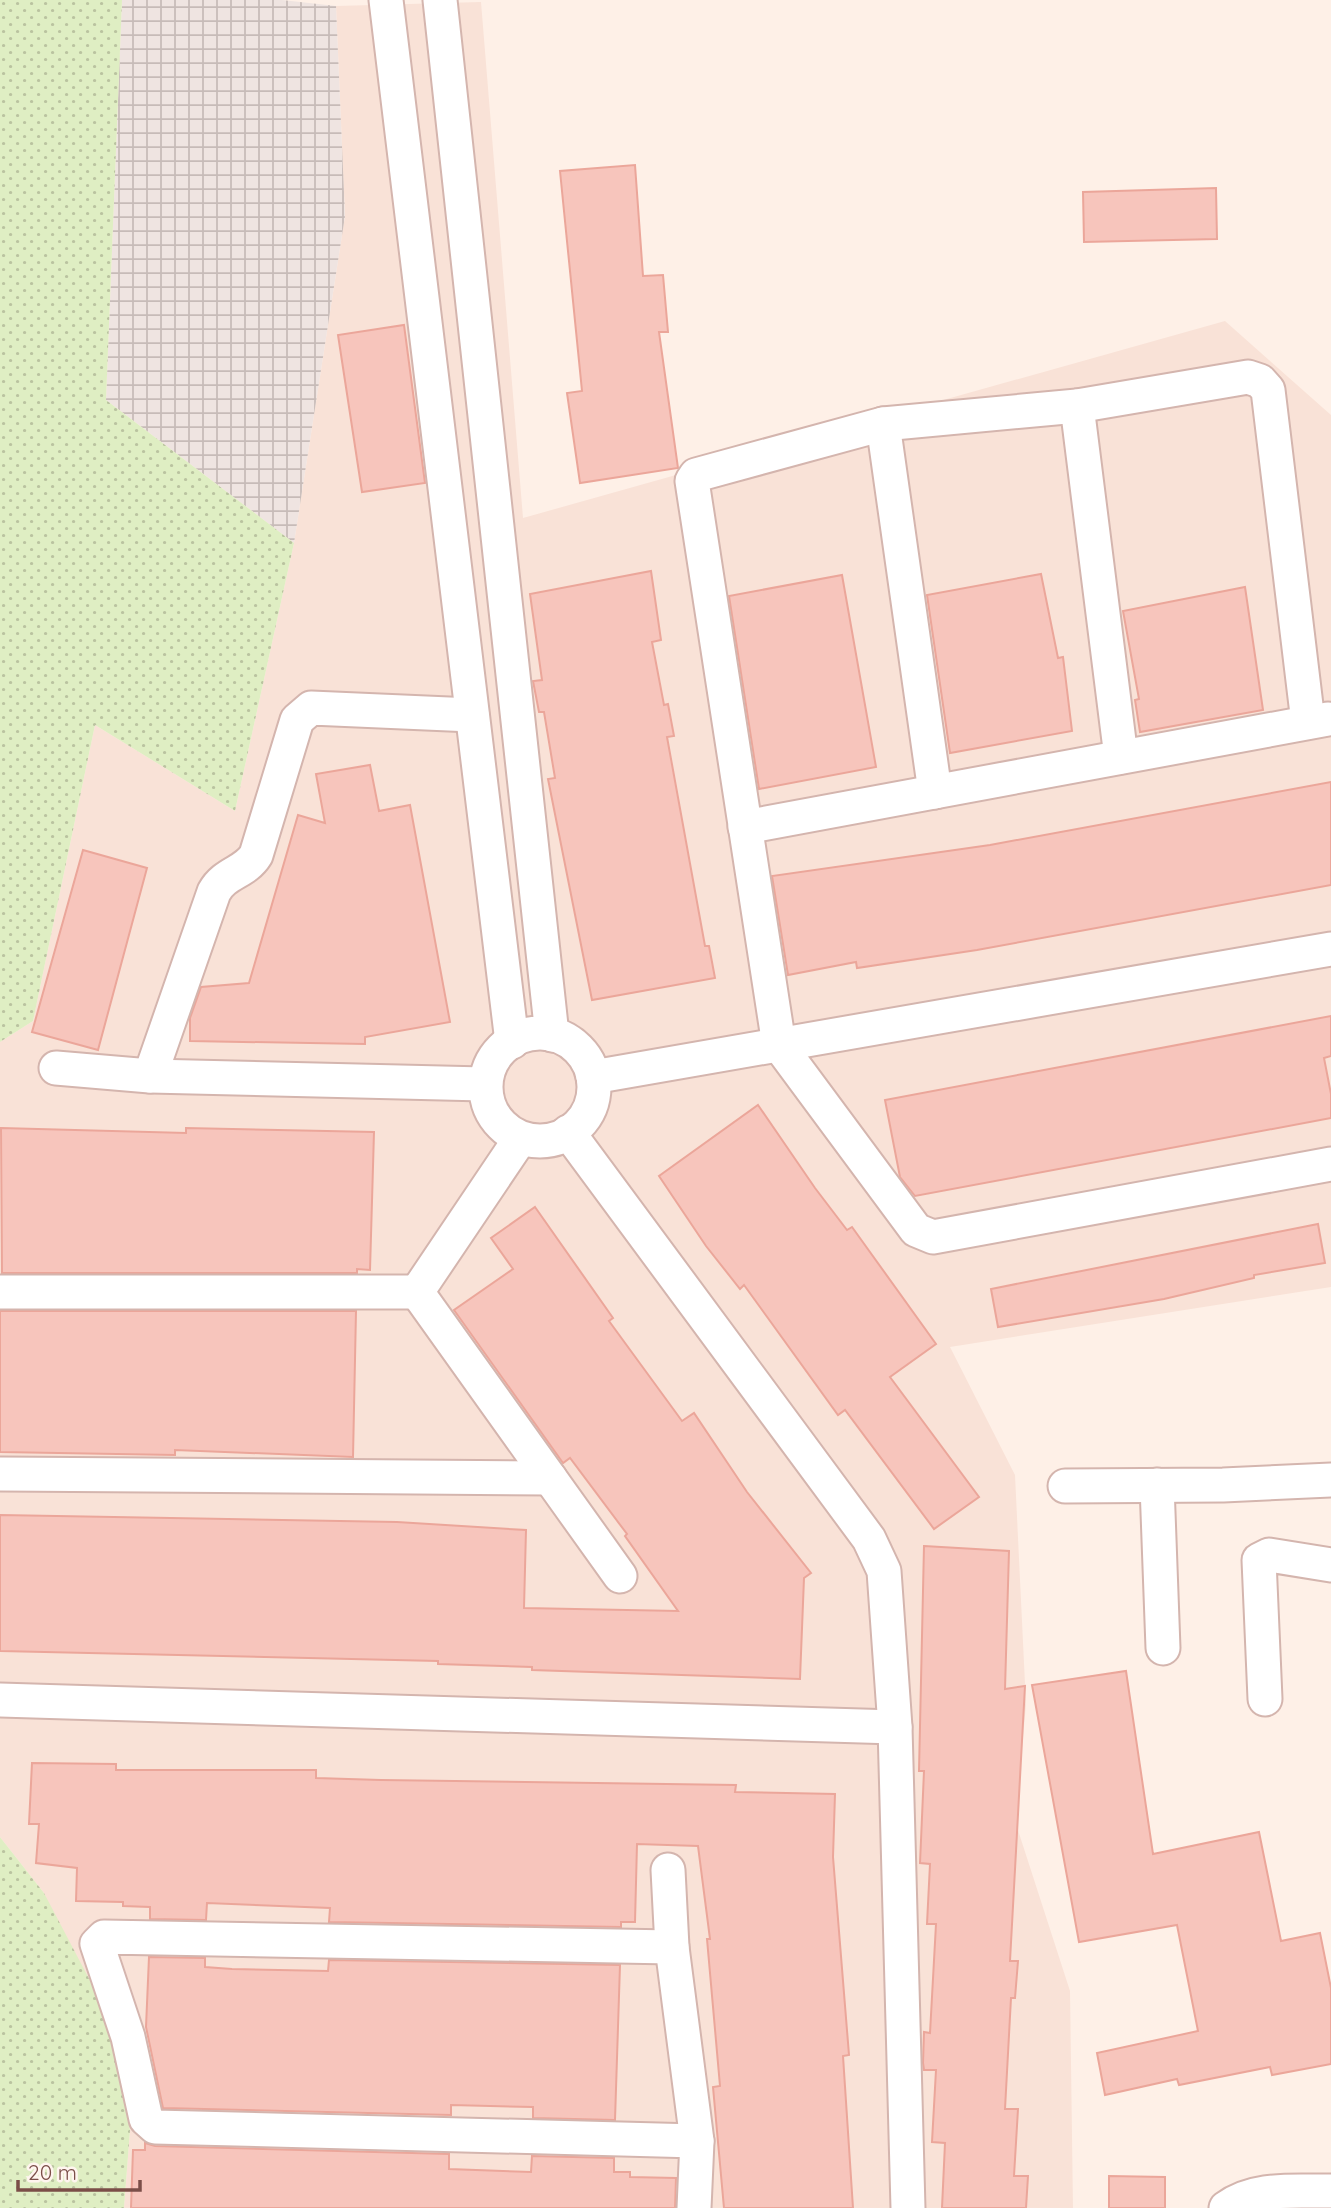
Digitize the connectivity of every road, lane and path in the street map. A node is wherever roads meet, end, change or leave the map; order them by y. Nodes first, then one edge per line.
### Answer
1 (386, 0) edge
2 (440, 0) edge
3 (1077, 406) junction
4 (883, 424) junction
5 (489, 457) junction
6 (442, 466) junction
7 (472, 715) junction
8 (1320, 720) edge
9 (1121, 757) junction
10 (935, 792) junction
11 (745, 827) junction
12 (1331, 949) edge
13 (552, 1035) junction
14 (512, 1042) junction
15 (779, 1045) junction
16 (56, 1068) dead end
17 (150, 1076) junction
18 (593, 1077) junction
19 (484, 1084) junction
20 (568, 1132) junction
21 (520, 1139) junction
22 (1331, 1164) edge
23 (0, 1292) edge
24 (416, 1292) junction
25 (0, 1474) edge
26 (550, 1478) junction
27 (1331, 1480) edge
28 (1157, 1485) junction
29 (1065, 1486) dead end
30 (1331, 1565) edge
31 (620, 1576) dead end
32 (1164, 1648) dead end
33 (1265, 1699) dead end
34 (0, 1700) edge
35 (895, 1727) junction
36 (668, 1870) dead end
37 (672, 1947) junction
38 (697, 2141) junction
39 (1331, 2191) edge
40 (694, 2208) edge
41 (908, 2208) edge
42 (1226, 2208) edge

1 - 6 street
2 - 5 street
3 - 4 street
3 - 8 street
3 - 9 street
4 - 10 street
4 - 11 street
5 - 6 street
5 - 13 street
6 - 7 street
7 - 14 street
7 - 17 street
8 - 9 street
9 - 10 street
10 - 11 street
11 - 15 street
12 - 15 street
13 - 14 street
13 - 18 street
14 - 19 street
15 - 18 street
15 - 22 street
16 - 17 street
17 - 19 street
18 - 20 street
19 - 21 street
20 - 21 street
20 - 35 street
21 - 24 street
23 - 24 street
24 - 26 street
25 - 26 street
26 - 31 street
27 - 28 street
28 - 29 street
28 - 32 street
30 - 33 street
34 - 35 street
35 - 41 street
36 - 37 street
37 - 38 street
37 - 38 street
38 - 40 street
39 - 42 street

